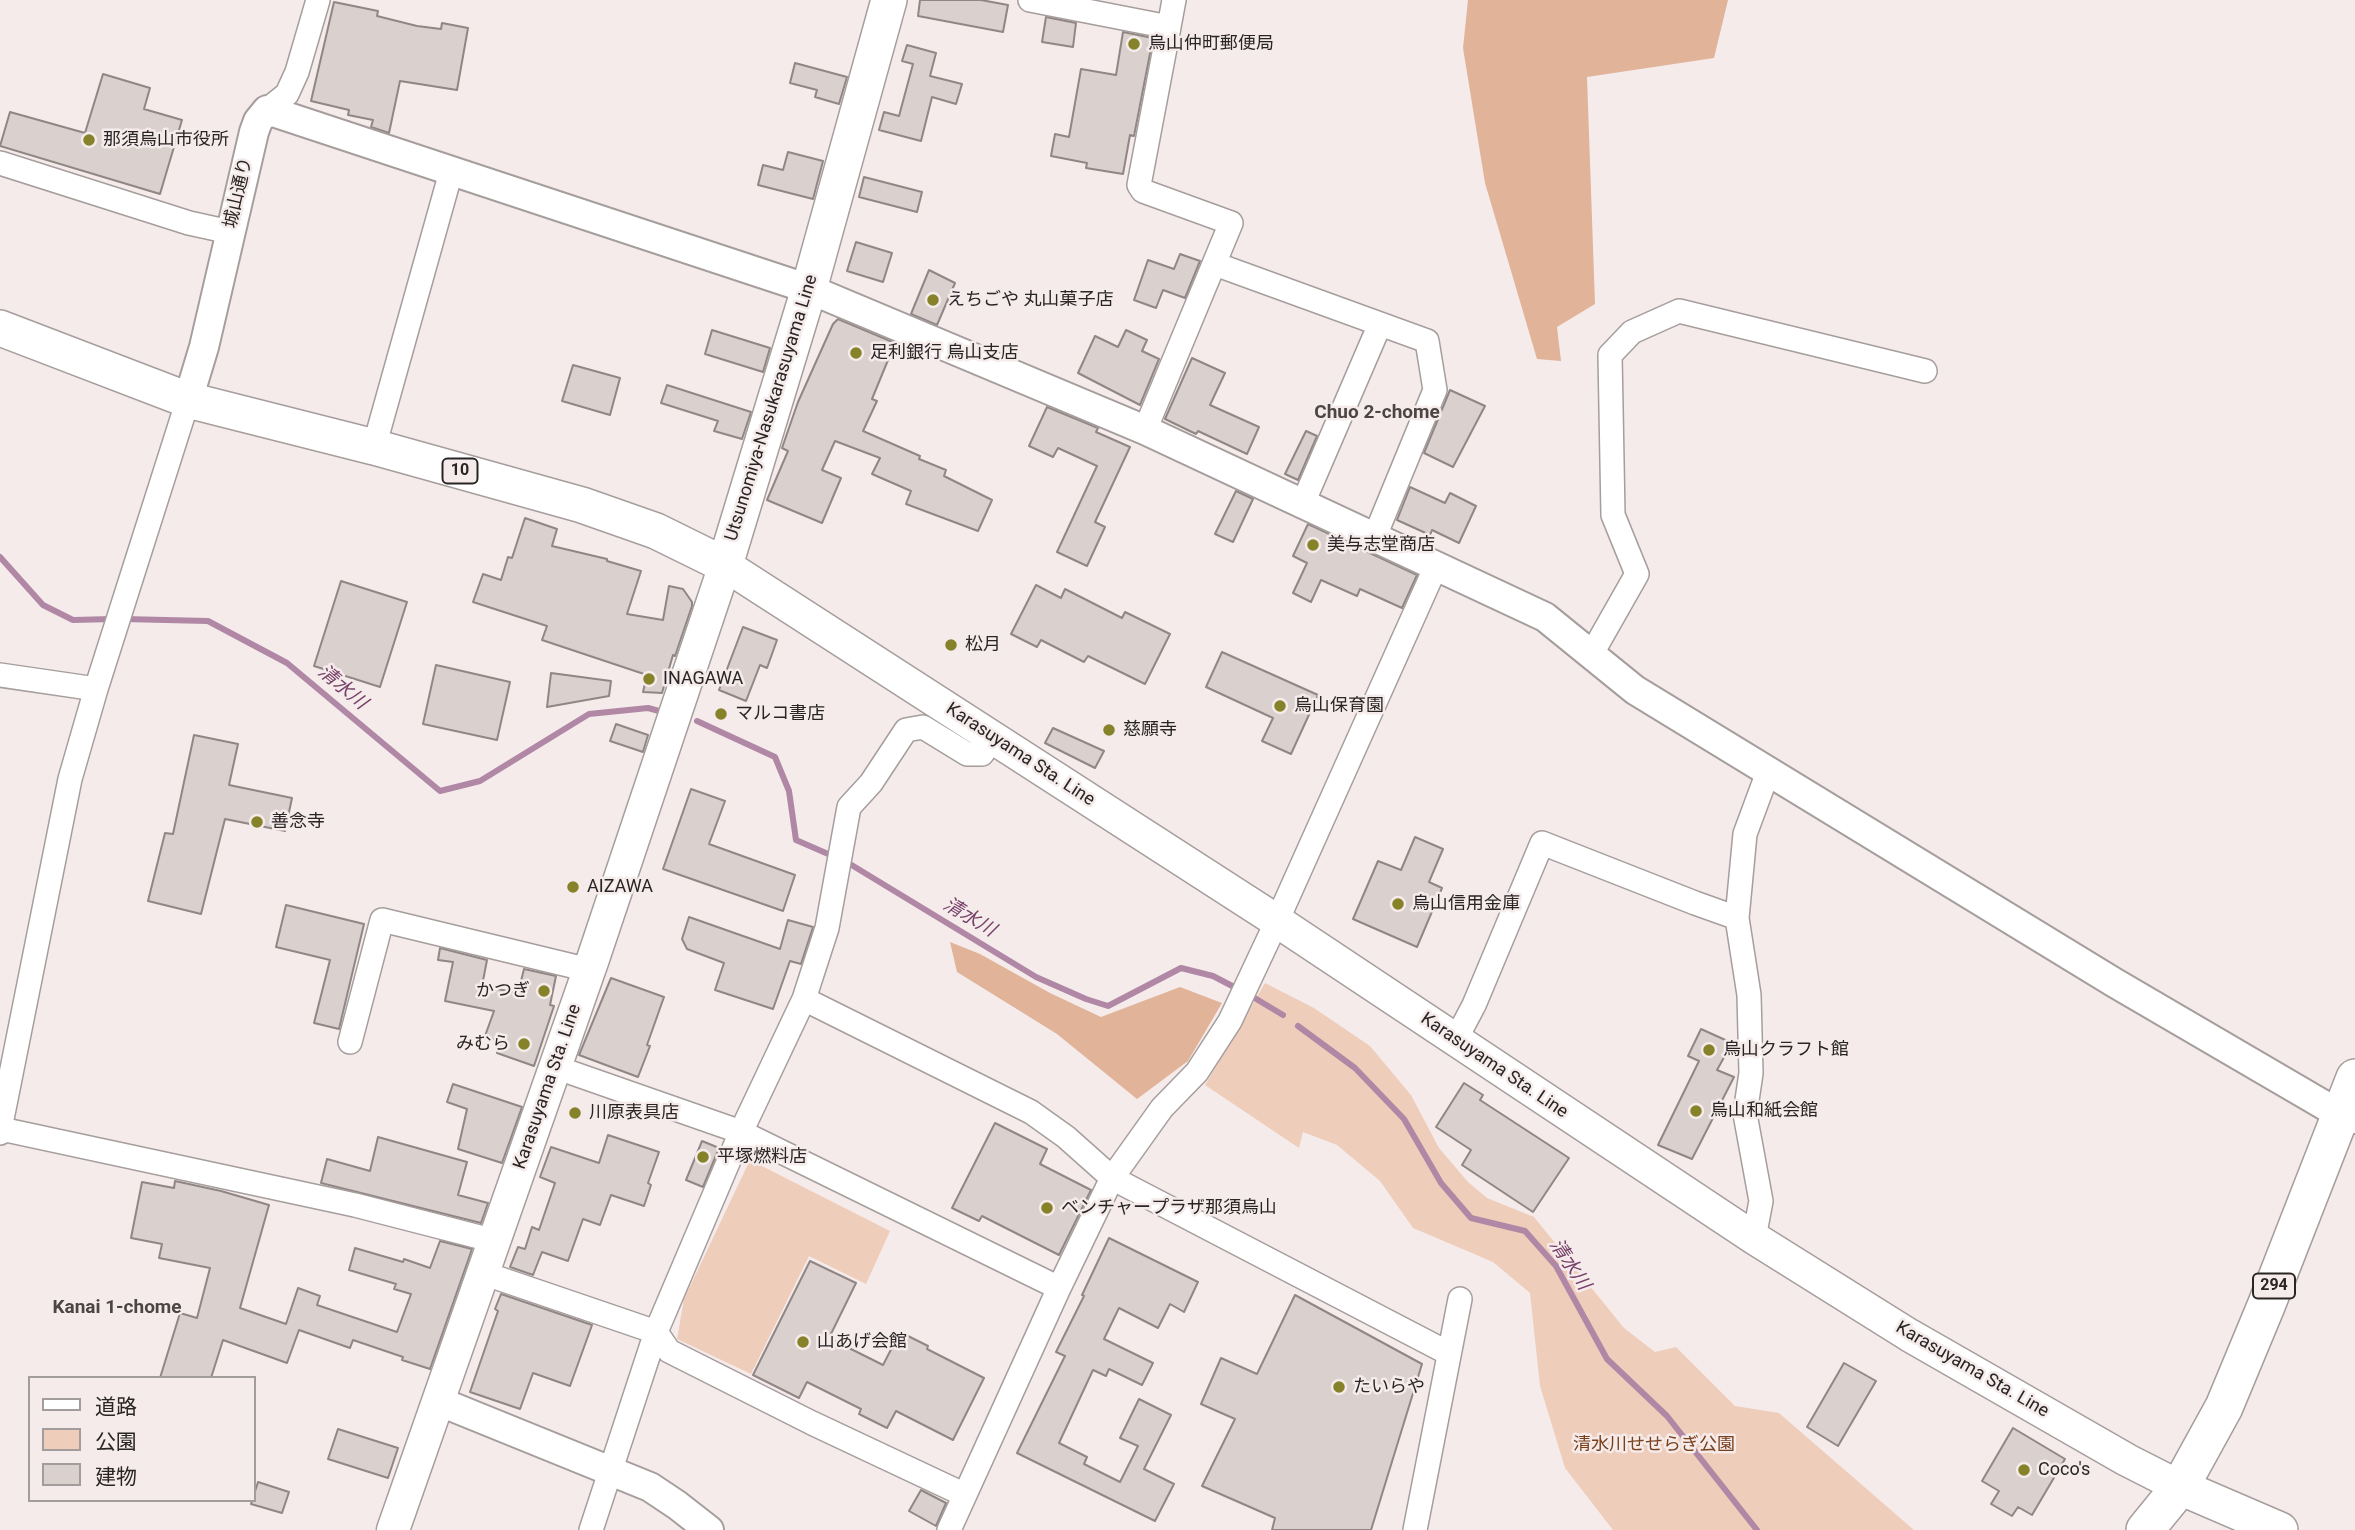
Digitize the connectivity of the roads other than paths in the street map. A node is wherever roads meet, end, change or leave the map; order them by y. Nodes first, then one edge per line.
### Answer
1 (318, 0) edge
2 (889, 0) edge
3 (1030, 0) edge
4 (1174, 0) edge
5 (1169, 27) junction
6 (267, 110) junction
7 (0, 163) edge
8 (451, 172) junction
9 (230, 232) junction
10 (1215, 264) junction
11 (809, 289) junction
12 (1380, 324) junction
13 (0, 328) edge
14 (1925, 371) dead end
15 (188, 400) junction
16 (1146, 430) junction
17 (374, 447) junction
18 (1303, 503) junction
19 (1375, 536) junction
20 (1437, 564) junction
21 (725, 565) junction
22 (1591, 655) junction
23 (0, 675) edge
24 (96, 689) junction
25 (993, 738) junction
26 (1768, 772) junction
27 (1737, 918) junction
28 (1277, 921) junction
29 (589, 970) junction
30 (804, 999) junction
31 (1455, 1041) junction
32 (350, 1042) dead end
33 (555, 1067) junction
34 (2355, 1078) edge
35 (2348, 1117) edge
36 (0, 1131) edge
37 (741, 1132) junction
38 (1112, 1178) junction
39 (1754, 1238) junction
40 (495, 1241) junction
41 (483, 1273) junction
42 (1059, 1288) junction
43 (1460, 1299) dead end
44 (656, 1332) junction
45 (1448, 1353) junction
46 (438, 1401) junction
47 (611, 1471) junction
48 (2180, 1487) junction
49 (965, 1495) junction
50 (393, 1530) edge
51 (591, 1530) edge
52 (709, 1530) edge
53 (949, 1530) edge
54 (1415, 1530) edge
55 (2144, 1530) edge
56 (2280, 1530) edge

1 - 6 street, 城山通り
2 - 11 main road, Utsunomiya-Nasukarasuyama Line
3 - 5 street
4 - 5 street
5 - 10 street
6 - 8 street
6 - 9 street, 城山通り
7 - 9 street
8 - 11 street
8 - 17 street
9 - 15 street, 城山通り
10 - 12 street
10 - 16 street
11 - 16 street
11 - 21 main road, Utsunomiya-Nasukarasuyama Line
12 - 18 street
12 - 19 street
13 - 15 main road, Utsunomiya-Nasukarasuyama Line / 10
14 - 22 street
15 - 17 main road, Utsunomiya-Nasukarasuyama Line / 10
15 - 24 street
16 - 18 street
17 - 21 main road, Utsunomiya-Nasukarasuyama Line / 10
18 - 19 street
19 - 20 street
20 - 22 street
20 - 28 street
21 - 25 main road, Karasuyama Sta. Line
21 - 29 main road, Karasuyama Sta. Line
22 - 26 street
23 - 24 street
24 - 36 street
25 - 28 main road, Karasuyama Sta. Line
25 - 30 street
26 - 27 street
26 - 35 street
27 - 31 street
27 - 39 street
28 - 31 main road, Karasuyama Sta. Line
28 - 38 street
29 - 32 street
29 - 33 main road, Karasuyama Sta. Line
30 - 37 street
30 - 38 street
31 - 39 main road, Karasuyama Sta. Line
33 - 37 street
33 - 40 main road, Karasuyama Sta. Line
34 - 35 highway, 294
35 - 48 highway, 294
36 - 40 street
37 - 42 street
37 - 44 street
38 - 42 street
38 - 45 street
39 - 48 main road, Karasuyama Sta. Line
40 - 41 main road, Karasuyama Sta. Line
41 - 44 street
41 - 46 main road, Karasuyama Sta. Line
42 - 49 street
43 - 45 street
44 - 47 street
44 - 49 street
45 - 54 street
46 - 47 street
46 - 50 main road, Karasuyama Sta. Line
47 - 51 street
47 - 52 street
48 - 55 highway, 294
48 - 56 main road
49 - 53 street

